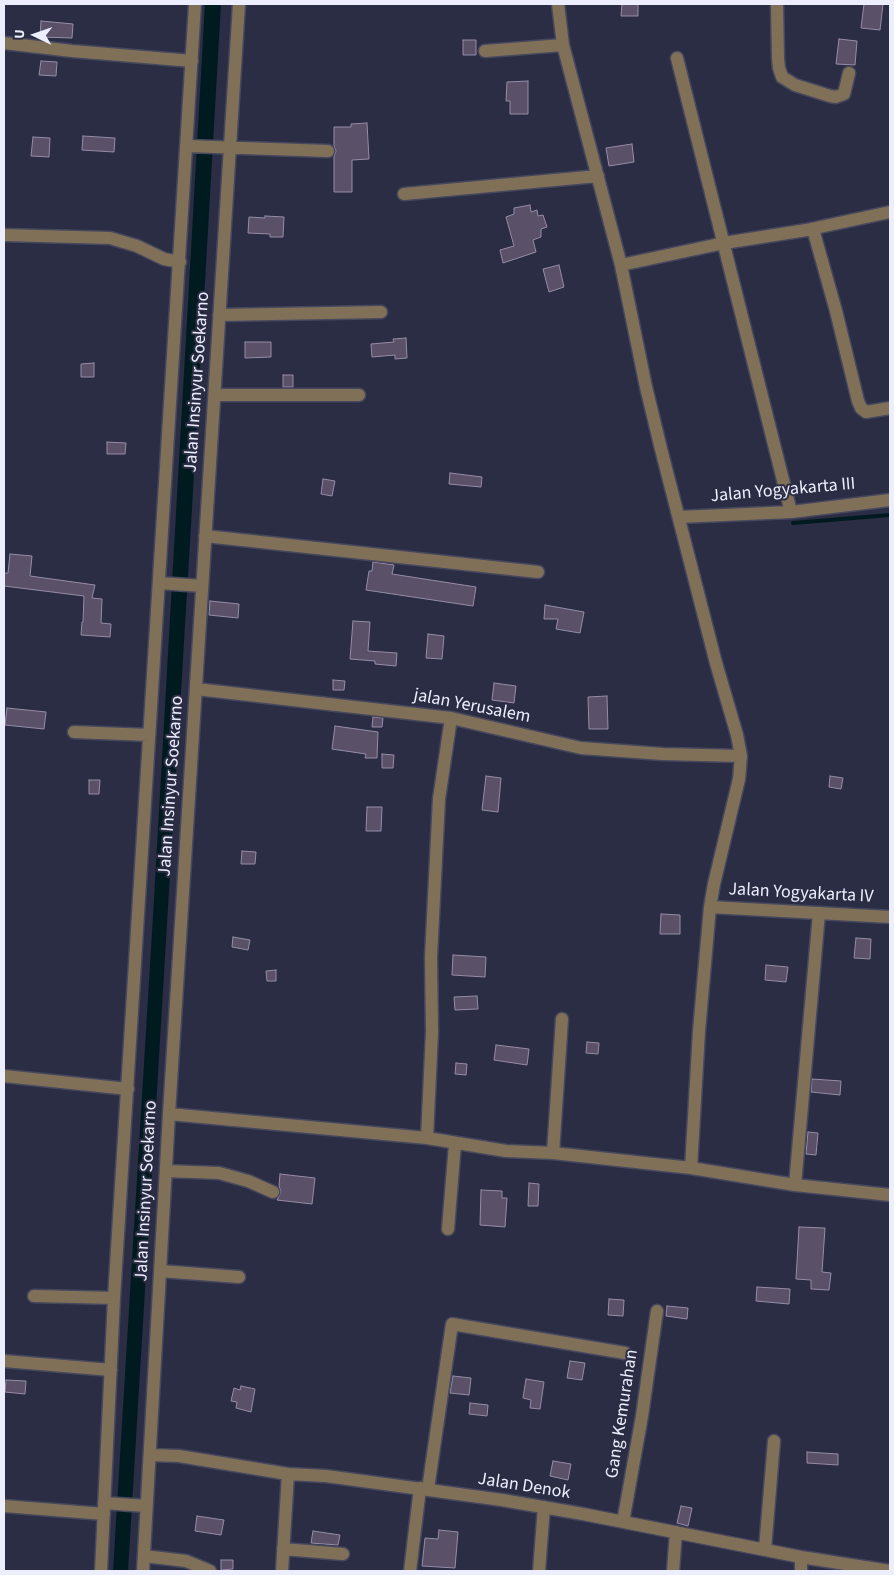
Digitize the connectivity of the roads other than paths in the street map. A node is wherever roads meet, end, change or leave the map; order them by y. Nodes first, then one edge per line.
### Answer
1 (195, 4) edge
2 (239, 4) edge
3 (558, 4) edge
4 (778, 4) edge
5 (4, 43) edge
6 (563, 44) junction
7 (485, 51) dead end
8 (677, 58) dead end
9 (192, 61) junction
10 (849, 73) dead end
11 (192, 146) junction
12 (229, 148) junction
13 (328, 151) dead end
14 (598, 176) junction
15 (404, 194) dead end
16 (890, 212) edge
17 (806, 230) junction
18 (4, 235) edge
19 (724, 243) junction
20 (180, 262) junction
21 (621, 265) junction
22 (381, 312) dead end
23 (219, 315) junction
24 (215, 395) junction
25 (359, 395) dead end
26 (890, 408) edge
27 (890, 500) edge
28 (791, 512) junction
29 (679, 517) junction
30 (205, 536) junction
31 (538, 572) dead end
32 (166, 583) junction
33 (202, 586) junction
34 (196, 688) junction
35 (451, 718) junction
36 (74, 732) dead end
37 (149, 735) junction
38 (741, 756) junction
39 (710, 907) junction
40 (818, 913) junction
41 (890, 916) edge
42 (562, 1019) dead end
43 (4, 1076) edge
44 (128, 1089) junction
45 (169, 1114) junction
46 (427, 1138) junction
47 (455, 1144) junction
48 (553, 1153) junction
49 (691, 1168) junction
50 (166, 1171) junction
51 (795, 1185) junction
52 (273, 1192) dead end
53 (890, 1195) edge
54 (448, 1229) dead end
55 (160, 1271) junction
56 (239, 1277) dead end
57 (34, 1296) dead end
58 (114, 1298) junction
59 (657, 1311) dead end
60 (625, 1353) dead end
61 (4, 1361) edge
62 (111, 1370) junction
63 (774, 1441) dead end
64 (150, 1455) junction
65 (288, 1474) junction
66 (424, 1489) junction
67 (4, 1506) edge
68 (146, 1506) junction
69 (108, 1507) junction
70 (544, 1507) junction
71 (623, 1522) junction
72 (676, 1532) junction
73 (765, 1548) junction
74 (283, 1549) junction
75 (344, 1554) dead end
76 (144, 1556) junction
77 (801, 1557) junction
78 (101, 1571) edge
79 (143, 1571) edge
80 (210, 1571) edge
81 (282, 1571) edge
82 (410, 1571) edge
83 (539, 1571) edge
84 (673, 1571) edge
85 (801, 1571) edge
86 (890, 1571) edge

1 - 9 street, Jalan Insinyur Soekarno
2 - 12 street, Jalan Insinyur Soekarno
3 - 6 street
4 - 10 street
5 - 9 street
6 - 7 street
6 - 14 street
8 - 19 street
9 - 11 street, Jalan Insinyur Soekarno
11 - 12 street
11 - 20 street, Jalan Insinyur Soekarno
12 - 13 street
12 - 23 street, Jalan Insinyur Soekarno
14 - 15 street
14 - 21 street
16 - 17 street
17 - 19 street
17 - 26 street
18 - 20 street
19 - 21 street
19 - 28 street
20 - 32 street, Jalan Insinyur Soekarno
21 - 29 street
22 - 23 street
23 - 24 street, Jalan Insinyur Soekarno
24 - 25 street
24 - 30 street, Jalan Insinyur Soekarno
27 - 28 street, Jalan Yogyakarta III
28 - 29 street, Jalan Yogyakarta III
29 - 38 street
30 - 31 street
30 - 33 street, Jalan Insinyur Soekarno
32 - 33 street
32 - 37 street, Jalan Insinyur Soekarno
33 - 34 street, Jalan Insinyur Soekarno
34 - 35 street, jalan Yerusalem
34 - 45 street, Jalan Insinyur Soekarno
35 - 38 street, jalan Yerusalem
35 - 46 street
36 - 37 street
37 - 44 street, Jalan Insinyur Soekarno
38 - 39 street
39 - 40 street, Jalan Yogyakarta IV
39 - 49 street
40 - 41 street, Jalan Yogyakarta IV
40 - 51 street
42 - 48 street
43 - 44 street
44 - 58 street, Jalan Insinyur Soekarno
45 - 46 street
45 - 50 street, Jalan Insinyur Soekarno
46 - 47 street
47 - 48 street
47 - 54 street
48 - 49 street
49 - 51 street
50 - 52 street
50 - 55 street, Jalan Insinyur Soekarno
51 - 53 street
55 - 56 street
55 - 64 street, Jalan Insinyur Soekarno
57 - 58 street
58 - 62 street, Jalan Insinyur Soekarno
59 - 71 street, Gang Kemurahan
60 - 66 street
61 - 62 street
62 - 69 street, Jalan Insinyur Soekarno
63 - 73 street
64 - 65 street, Jalan Denok
64 - 68 street, Jalan Insinyur Soekarno
65 - 66 street, Jalan Denok
65 - 74 street
66 - 70 street, Jalan Denok
66 - 82 street
67 - 69 street
68 - 69 street
68 - 76 street, Jalan Insinyur Soekarno
69 - 78 street, Jalan Insinyur Soekarno
70 - 71 street, Jalan Denok
70 - 83 street
71 - 72 street, Jalan Denok
72 - 73 street, Jalan Denok
72 - 84 street
73 - 77 street, Jalan Denok
74 - 75 street
74 - 81 street
76 - 79 street, Jalan Insinyur Soekarno
76 - 80 street
77 - 85 street
77 - 86 street, Jalan Denok

